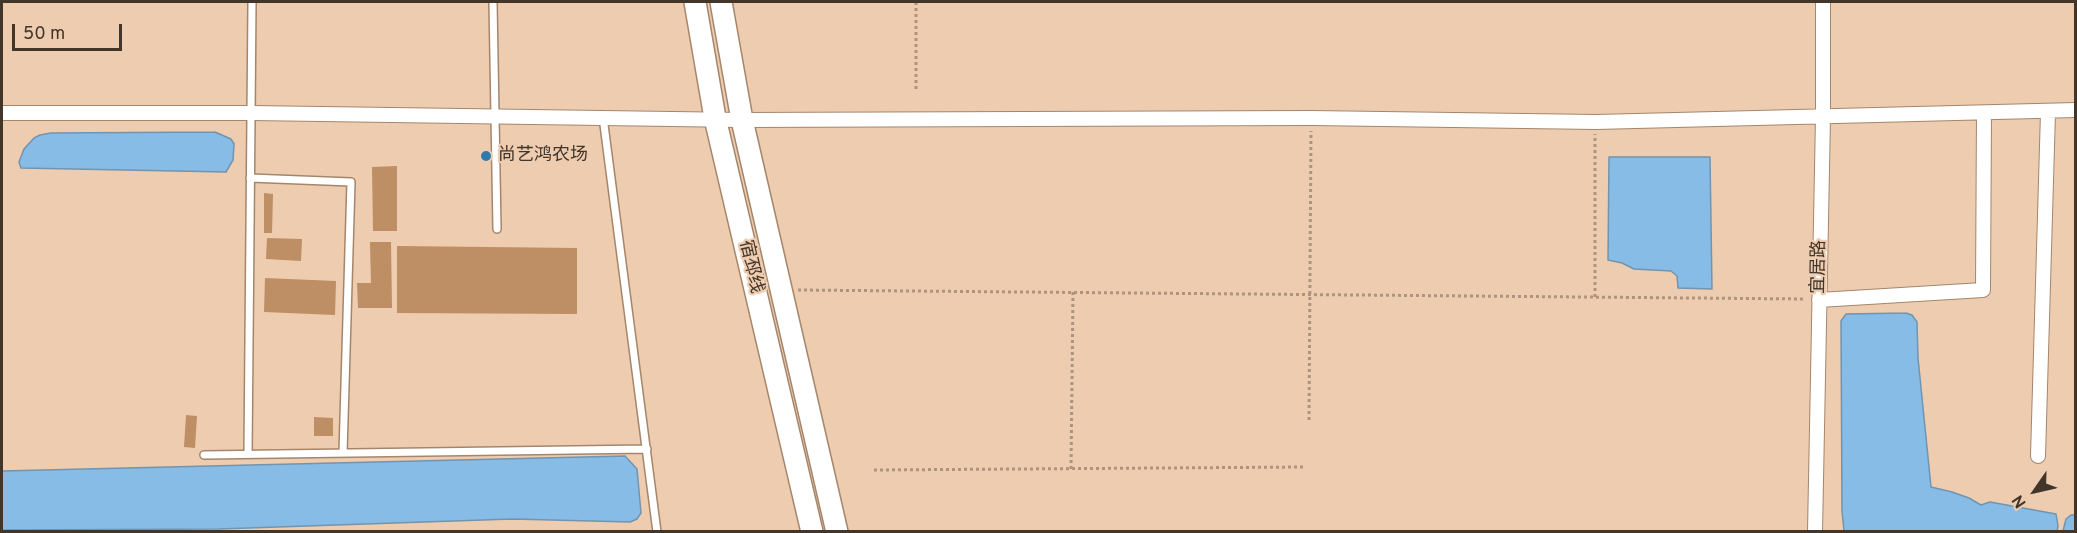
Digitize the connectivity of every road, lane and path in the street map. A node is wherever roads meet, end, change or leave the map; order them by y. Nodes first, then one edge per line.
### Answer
1 (252, 2) edge
2 (494, 2) edge
3 (695, 2) edge
4 (721, 2) edge
5 (916, 2) edge
6 (1823, 2) edge
7 (916, 91) dead end
8 (2076, 110) edge
9 (2048, 112) junction
10 (2, 113) edge
11 (252, 113) junction
12 (1984, 113) junction
13 (496, 116) junction
14 (603, 117) junction
15 (1823, 117) junction
16 (715, 118) junction
17 (1311, 118) junction
18 (742, 120) junction
19 (1596, 122) junction
20 (250, 178) junction
21 (497, 229) dead end
22 (781, 290) junction
23 (1073, 292) junction
24 (1310, 294) junction
25 (1595, 297) junction
26 (1819, 300) junction
27 (1309, 420) dead end
28 (646, 449) junction
29 (343, 453) junction
30 (248, 454) junction
31 (204, 455) dead end
32 (2038, 456) dead end
33 (1305, 467) dead end
34 (1071, 469) junction
35 (874, 470) dead end
36 (657, 531) edge
37 (812, 531) edge
38 (837, 531) edge
39 (1815, 531) edge

1 - 11 lane
2 - 13 lane
3 - 16 main road, 宿邳线
4 - 18 main road, 宿邳线
5 - 7 path
6 - 15 street, 宜居路
8 - 9 street
9 - 12 street
9 - 32 street
10 - 11 street
11 - 13 street
11 - 20 lane
12 - 15 street
12 - 26 street
13 - 14 street
13 - 21 lane
14 - 16 street
14 - 28 lane
15 - 19 street
15 - 26 street, 宜居路
16 - 18 street
16 - 37 main road, 宿邳线
17 - 18 street
17 - 19 street
17 - 24 path
18 - 22 main road, 宿邳线
19 - 25 path
20 - 29 lane
20 - 30 lane
22 - 23 path
22 - 38 main road, 宿邳线
23 - 24 path
23 - 34 path
24 - 25 path
24 - 27 path
25 - 26 path
26 - 39 street, 宜居路
28 - 29 lane
28 - 36 lane
29 - 30 lane
30 - 31 lane
33 - 34 path
34 - 35 path

